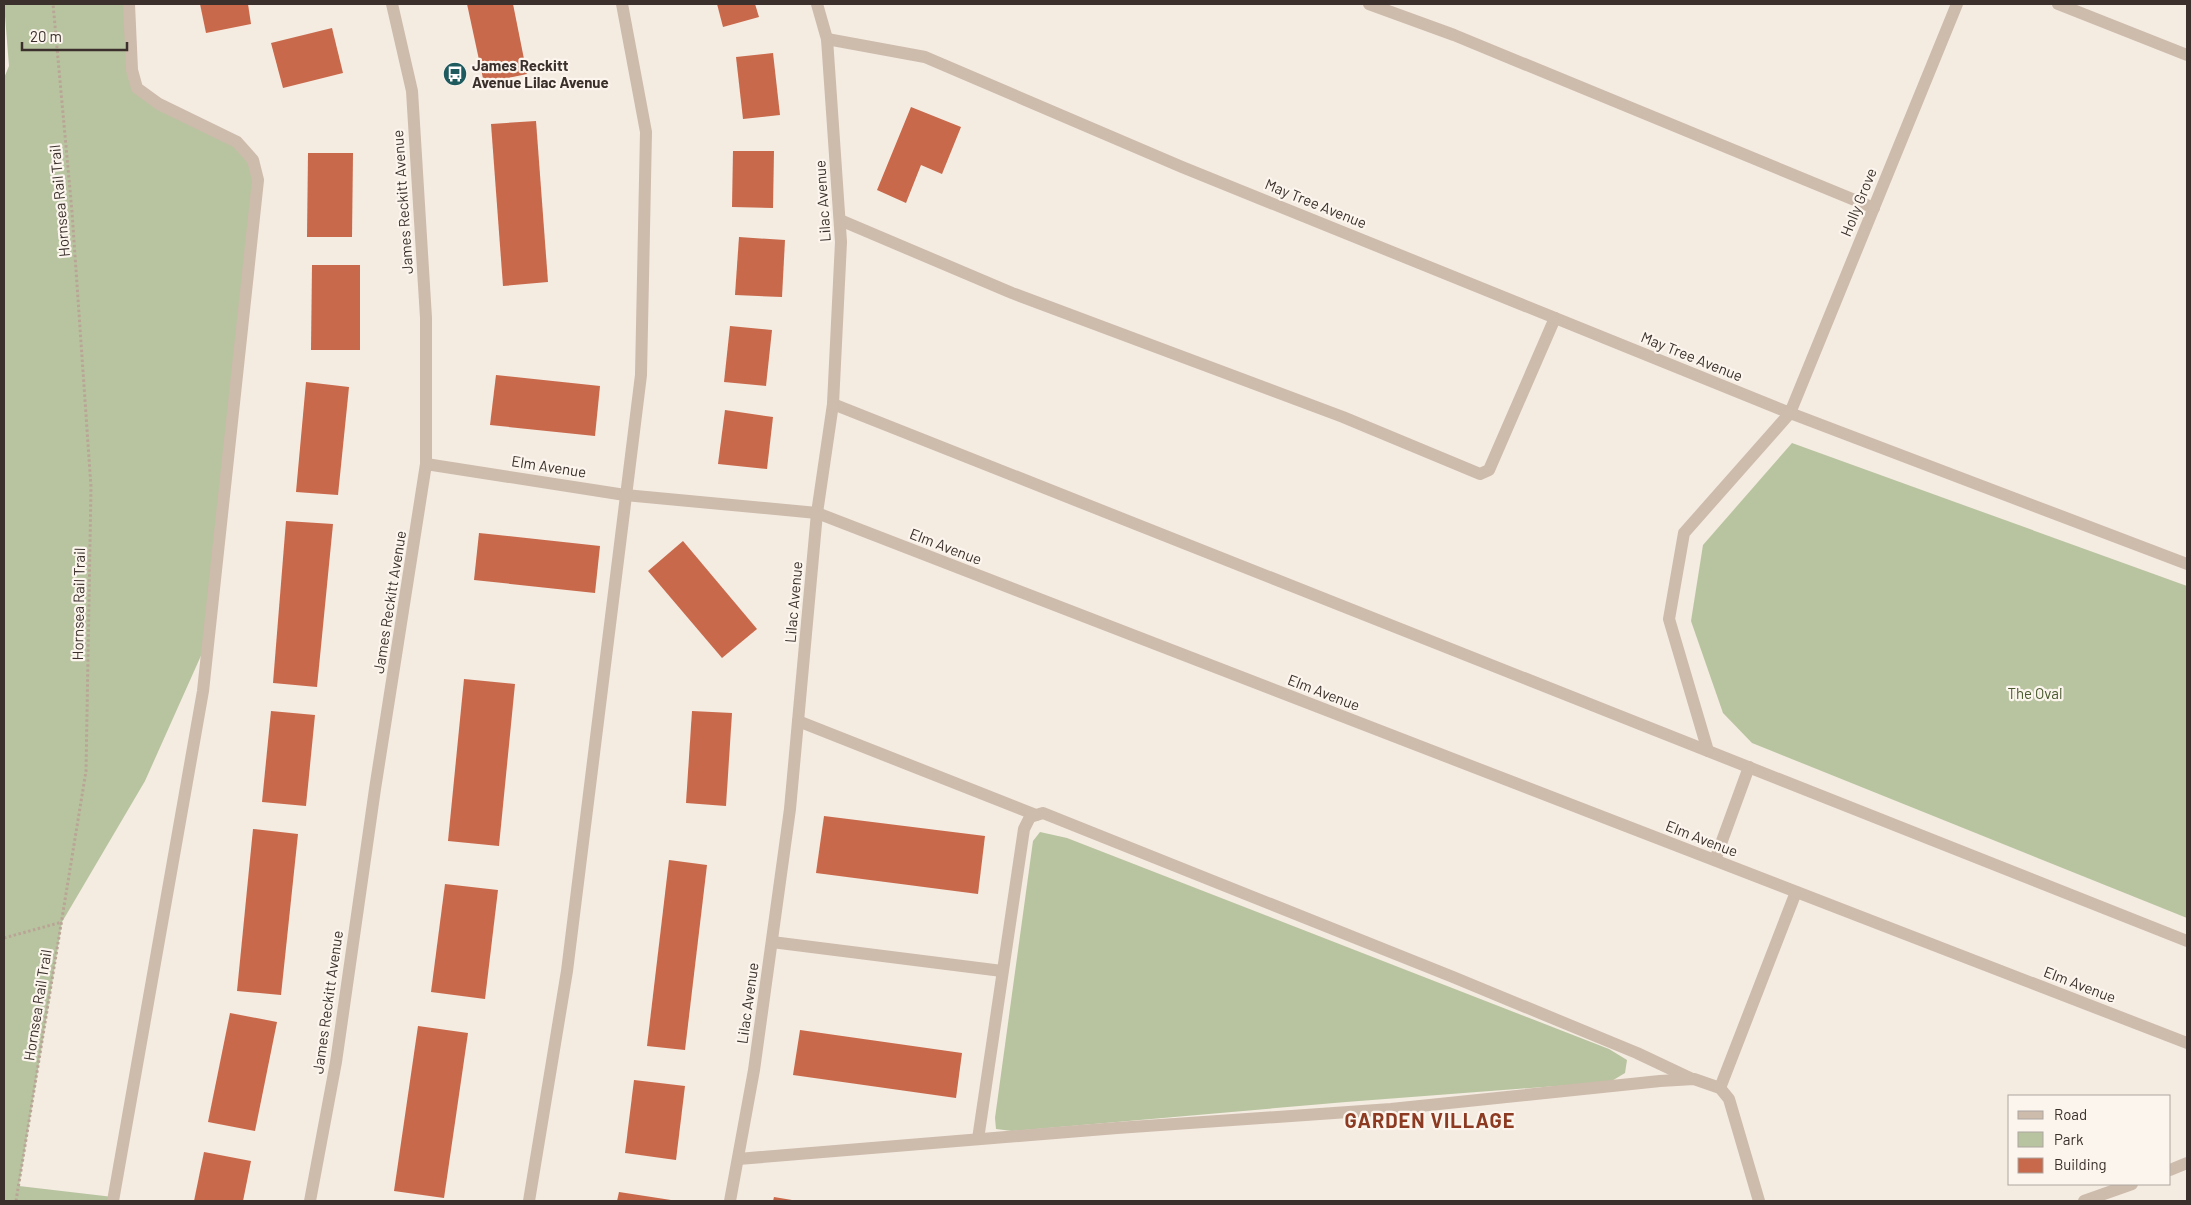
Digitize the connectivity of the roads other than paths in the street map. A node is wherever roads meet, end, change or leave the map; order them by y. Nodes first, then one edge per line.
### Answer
1 (129, 4) edge
2 (392, 4) edge
3 (622, 4) edge
4 (817, 4) edge
5 (1369, 4) edge
6 (1957, 4) edge
7 (2058, 4) edge
8 (827, 38) junction
9 (2187, 55) edge
10 (1874, 208) junction
11 (840, 220) junction
12 (1555, 318) junction
13 (833, 404) junction
14 (1790, 413) junction
15 (426, 464) junction
16 (625, 495) junction
17 (817, 513) junction
18 (2187, 564) edge
19 (798, 721) junction
20 (1708, 750) junction
21 (1749, 767) junction
22 (1036, 815) junction
23 (1715, 860) junction
24 (1796, 892) junction
25 (2187, 941) edge
26 (772, 942) junction
27 (1002, 971) junction
28 (2187, 1043) edge
29 (1694, 1079) junction
30 (1720, 1088) junction
31 (978, 1139) junction
32 (738, 1159) junction
33 (2187, 1164) edge
34 (2171, 1170) edge
35 (2129, 1185) edge
36 (113, 1201) edge
37 (310, 1201) edge
38 (529, 1201) edge
39 (730, 1201) edge
40 (1759, 1201) edge
41 (2084, 1201) edge

1 - 36 street
2 - 15 street, James Reckitt Avenue
3 - 16 street
4 - 8 street, Lilac Avenue
5 - 10 street
6 - 10 street, Holly Grove
7 - 9 street
8 - 11 street, Lilac Avenue
8 - 12 street, May Tree Avenue
10 - 14 street, Holly Grove
11 - 12 street
11 - 13 street, Lilac Avenue
12 - 14 street, May Tree Avenue
13 - 17 street, Lilac Avenue
13 - 20 street
14 - 18 street
14 - 20 street
15 - 16 street, Elm Avenue
15 - 37 street, James Reckitt Avenue
16 - 17 street, Elm Avenue
16 - 38 street
17 - 19 street, Lilac Avenue
17 - 23 street, Elm Avenue
19 - 22 street
19 - 26 street, Lilac Avenue
20 - 21 street
21 - 23 street
21 - 25 street
22 - 27 street
22 - 29 street
23 - 24 street, Elm Avenue
24 - 28 street, Elm Avenue
24 - 30 street
26 - 27 street
26 - 32 street, Lilac Avenue
27 - 31 street
29 - 30 street
29 - 31 street
30 - 40 street
31 - 32 street
32 - 39 street, Lilac Avenue
33 - 34 street
35 - 41 street

